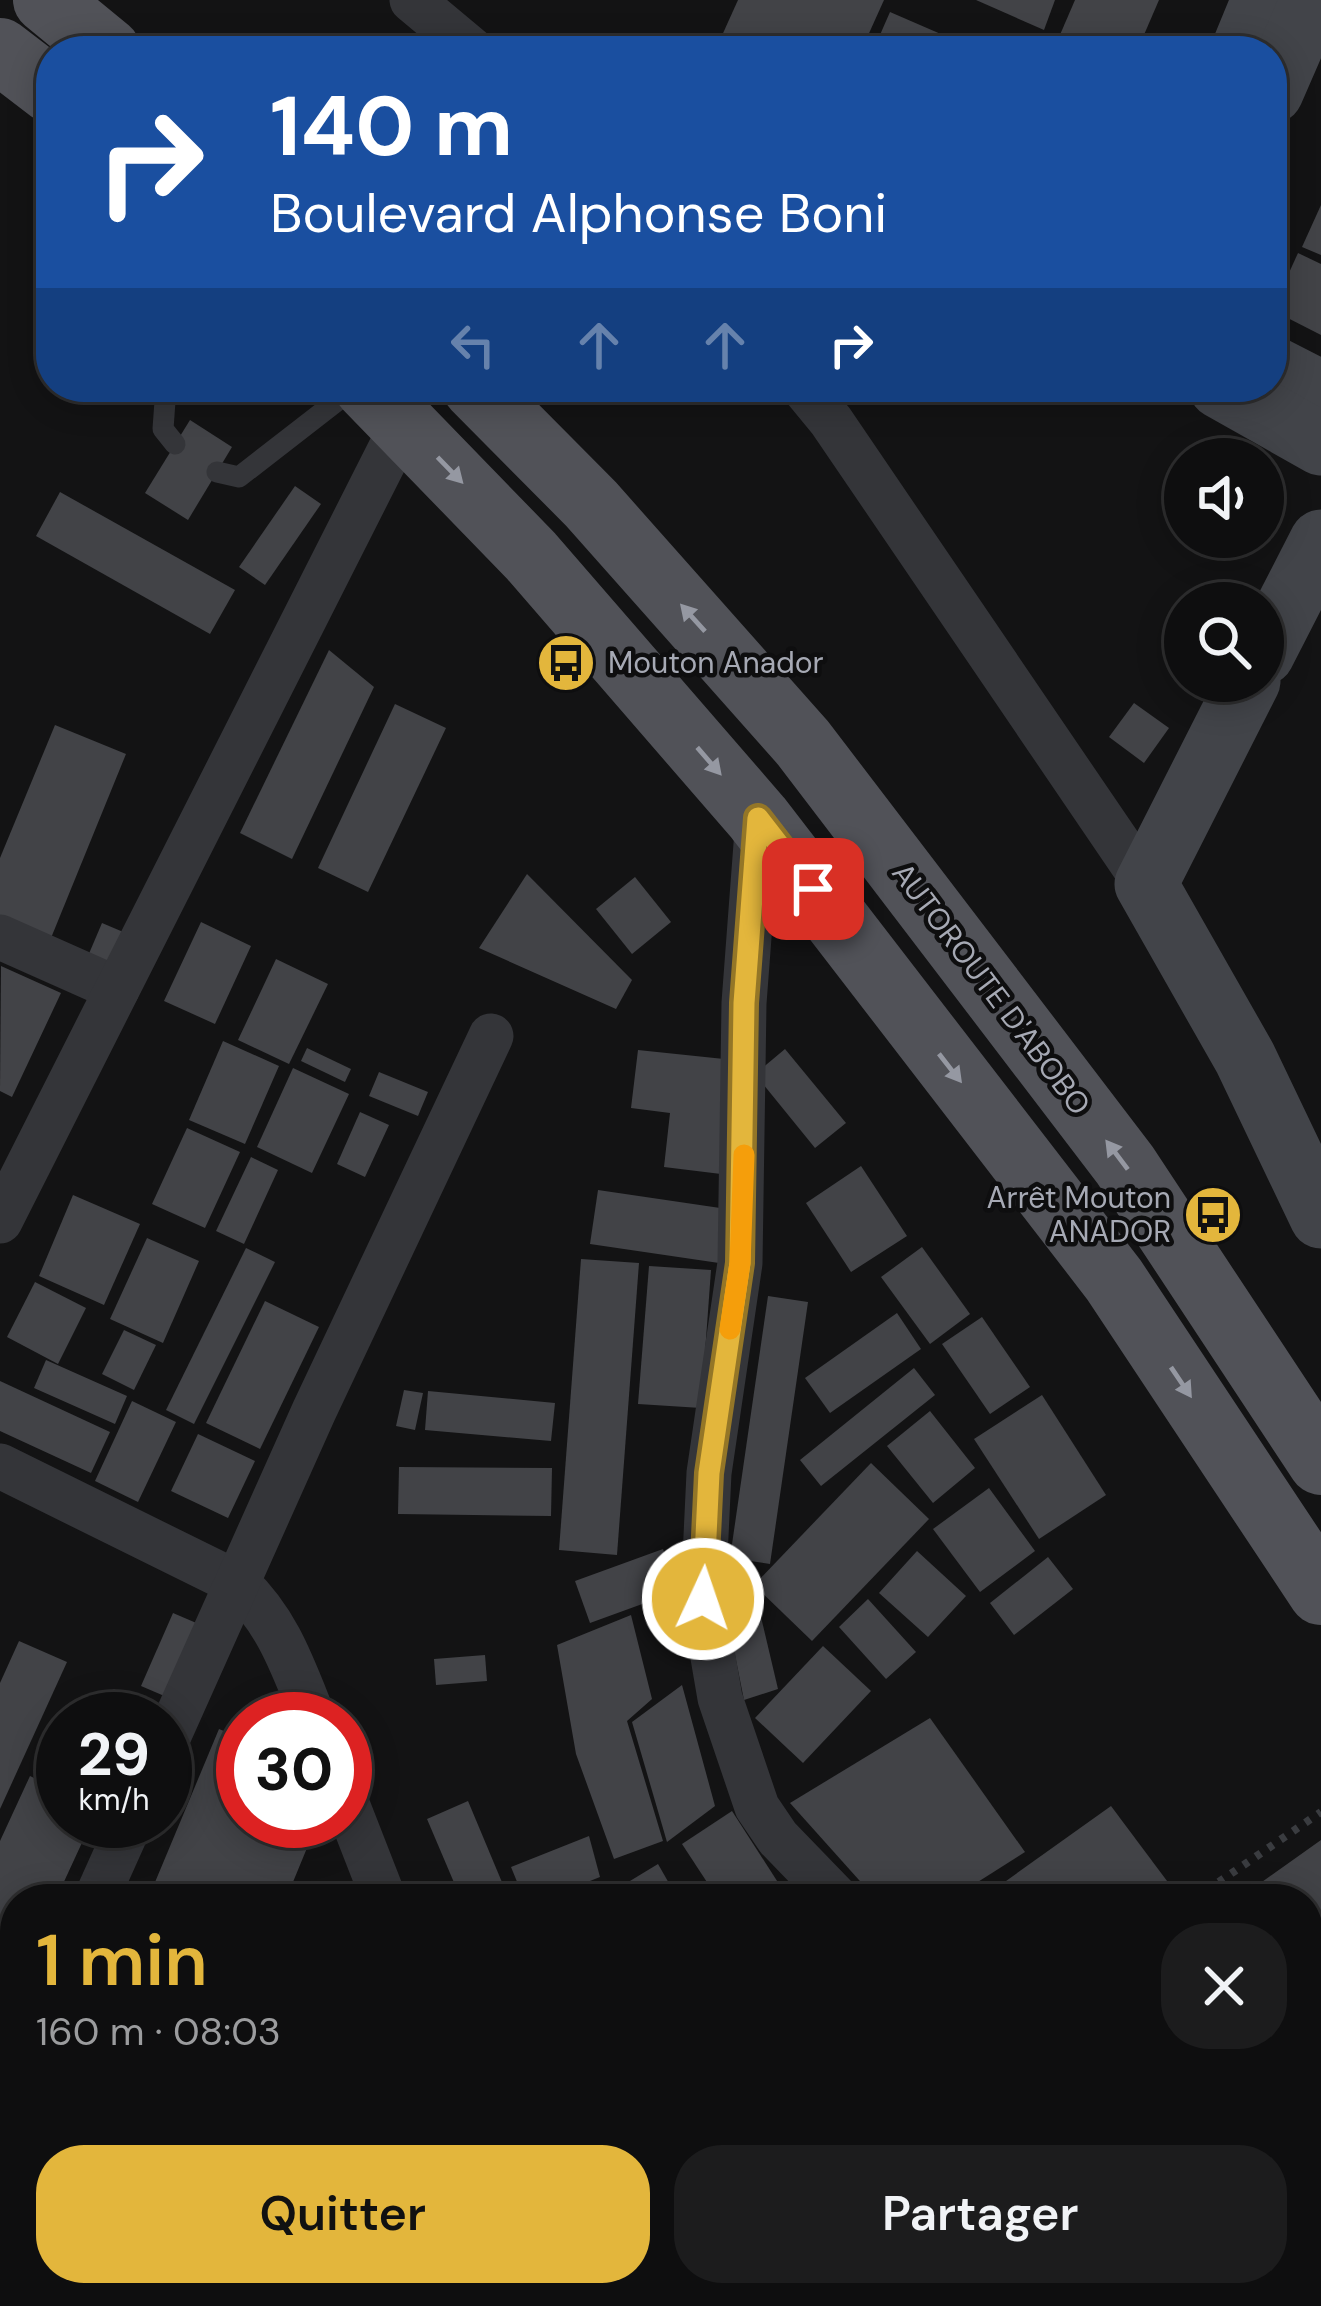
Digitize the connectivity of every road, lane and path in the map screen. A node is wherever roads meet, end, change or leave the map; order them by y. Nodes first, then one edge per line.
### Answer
1 (46, 0) edge
2 (412, 0) edge
3 (1263, 0) edge
4 (1312, 0) edge
5 (90, 36) edge
6 (455, 36) edge
7 (1247, 36) edge
8 (0, 51) edge
9 (1287, 58) edge
10 (36, 79) edge
11 (1287, 375) edge
12 (1321, 392) edge
13 (165, 402) edge
14 (370, 402) edge
15 (374, 402) edge
16 (378, 402) edge
17 (490, 402) edge
18 (815, 402) edge
19 (1247, 402) edge
20 (1321, 444) edge
21 (175, 445) dead end
22 (217, 472) dead end
23 (1321, 541) edge
24 (1284, 613) edge
25 (1238, 702) edge
26 (758, 818) junction
27 (1146, 884) junction
28 (0, 937) edge
29 (117, 989) junction
30 (491, 1036) dead end
31 (1321, 1217) edge
32 (0, 1221) edge
33 (1321, 1462) edge
34 (0, 1466) edge
35 (237, 1583) junction
36 (1321, 1592) edge
37 (188, 1692) edge
38 (303, 1692) edge
39 (1321, 1811) edge
40 (119, 1848) edge
41 (364, 1848) edge
42 (103, 1884) edge
43 (378, 1884) edge
44 (822, 1884) edge
45 (1216, 1884) edge

1 - 5 main road
2 - 6 street
3 - 7 main road
4 - 9 main road
8 - 10 main road
11 - 12 main road
13 - 21 lane
14 - 22 lane
15 - 29 street
16 -> 26 main road
33 -> 17 main road, AUTOROUTE D'ABOBO
18 - 27 street
19 - 20 main road
23 - 24 main road
25 - 27 main road
26 -> 36 main road
26 - 44 street
27 - 31 main road
28 - 29 street
29 - 32 street
30 - 35 street
34 - 35 street
35 - 37 street
35 - 38 street
39 - 45 path
40 - 42 street
41 - 43 street

